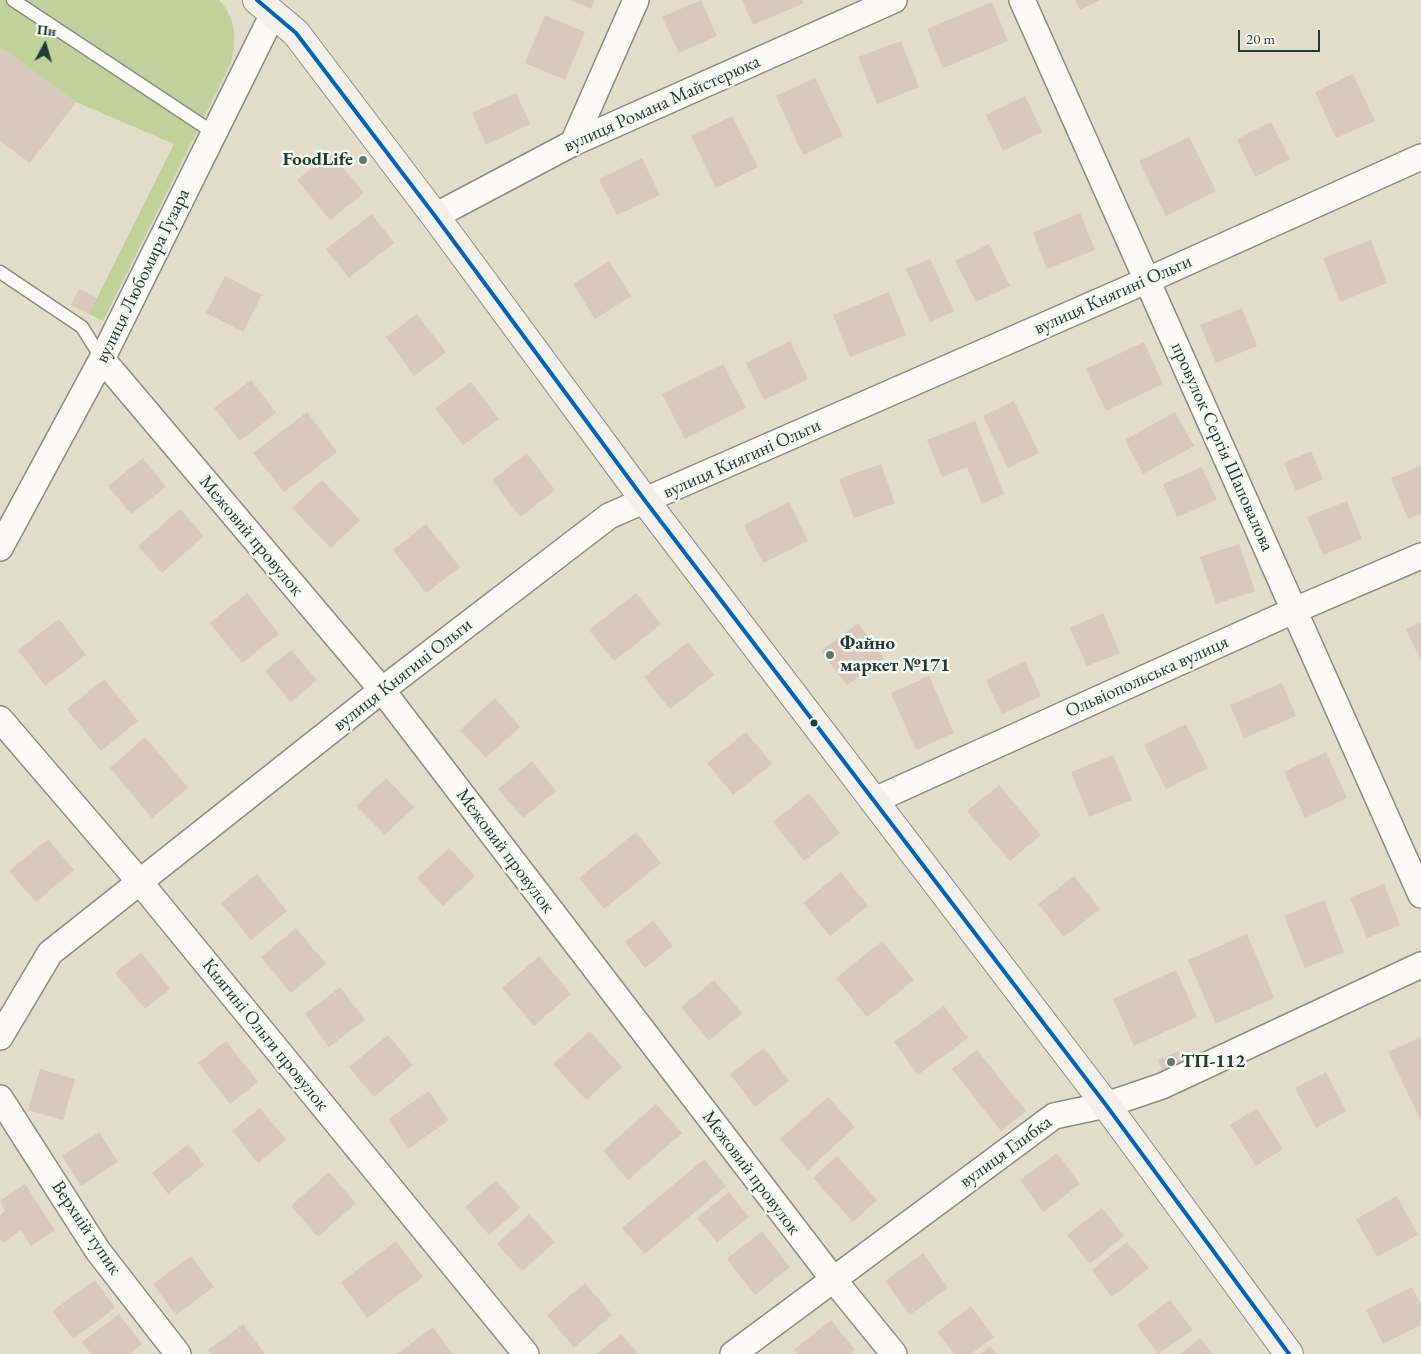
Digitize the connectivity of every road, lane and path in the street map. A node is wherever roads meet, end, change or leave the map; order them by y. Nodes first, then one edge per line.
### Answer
1 (13, 0) edge
2 (636, 0) edge
3 (894, 0) edge
4 (1022, 0) edge
5 (270, 5) edge
6 (214, 133) junction
7 (573, 143) junction
8 (1421, 157) edge
9 (435, 216) junction
10 (0, 272) edge
11 (1148, 280) junction
12 (102, 359) junction
13 (646, 502) junction
14 (0, 548) edge
15 (1421, 556) edge
16 (1295, 610) junction
17 (382, 690) junction
18 (0, 718) edge
19 (875, 800) junction
20 (139, 881) junction
21 (1421, 895) edge
22 (1421, 965) edge
23 (0, 1038) edge
24 (0, 1098) edge
25 (1106, 1105) junction
26 (833, 1279) junction
27 (178, 1354) edge
28 (526, 1354) edge
29 (734, 1354) edge
30 (894, 1354) edge
31 (1289, 1354) edge

1 - 6 lane
2 - 7 street
3 - 7 street, вулиця Романа Майстерюка
4 - 11 street, провулок Сергія Шаповалова
5 - 6 street, вулиця Любомира Гузара
5 - 9 street
6 - 12 street, вулиця Любомира Гузара
7 - 9 street, вулиця Романа Майстерюка
8 - 11 street, вулиця Княгині Ольги
9 - 13 street
10 - 12 lane
11 - 13 street, вулиця Княгині Ольги
11 - 16 street, провулок Сергія Шаповалова
12 - 14 street, вулиця Любомира Гузара
12 - 17 street, Межовий провулок
13 - 17 street, вулиця Княгині Ольги
13 - 19 street
15 - 16 street, Ольвіопольська вулиця
16 - 19 street, Ольвіопольська вулиця
16 - 21 street, провулок Сергія Шаповалова
17 - 20 street, вулиця Княгині Ольги
17 - 26 street, Межовий провулок
18 - 20 street, Княгині Ольги провулок
19 - 25 street
20 - 23 street, вулиця Княгині Ольги
20 - 28 street, Княгині Ольги провулок
22 - 25 street, вулиця Глибка
24 - 27 street, Верхній тупик
25 - 26 street, вулиця Глибка
25 - 31 street
26 - 29 street, вулиця Глибка
26 - 30 street, Межовий провулок

